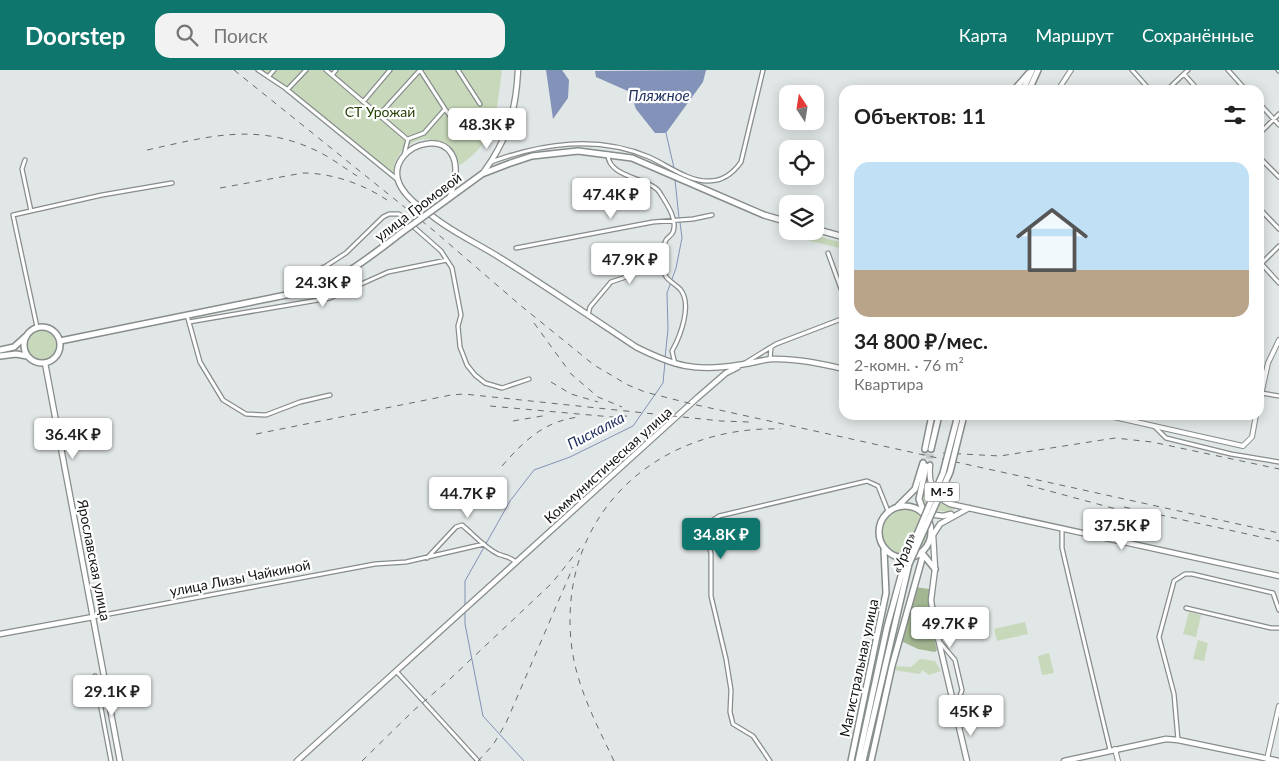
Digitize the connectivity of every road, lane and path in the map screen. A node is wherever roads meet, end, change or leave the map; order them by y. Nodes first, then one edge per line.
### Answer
1 (258, 70) edge
2 (274, 70) edge
3 (306, 70) edge
4 (326, 70) edge
5 (336, 70) edge
6 (390, 70) edge
7 (420, 70) edge
8 (458, 70) edge
9 (518, 70) edge
10 (763, 70) edge
11 (1033, 70) edge
12 (1071, 70) edge
13 (1132, 70) edge
14 (1188, 70) edge
15 (1228, 70) edge
16 (1184, 74) junction
17 (332, 75) junction
18 (268, 77) junction
19 (1019, 85) edge
20 (1026, 85) edge
21 (1030, 85) edge
22 (1061, 85) edge
23 (1146, 85) edge
24 (1172, 85) edge
25 (1194, 85) edge
26 (1242, 85) edge
27 (287, 90) junction
28 (363, 102) junction
29 (480, 104) dead end
30 (1264, 108) edge
31 (445, 109) junction
32 (1279, 114) edge
33 (379, 115) junction
34 (1274, 119) junction
35 (1279, 125) edge
36 (1264, 129) edge
37 (463, 134) dead end
38 (408, 139) junction
39 (608, 154) junction
40 (404, 156) junction
41 (25, 160) dead end
42 (491, 162) junction
43 (1264, 162) edge
44 (482, 174) junction
45 (1279, 176) edge
46 (398, 180) junction
47 (172, 183) dead end
48 (450, 197) junction
49 (31, 211) junction
50 (1264, 213) edge
51 (712, 214) dead end
52 (673, 218) junction
53 (779, 219) edge
54 (1279, 229) edge
55 (824, 231) edge
56 (839, 235) edge
57 (1279, 246) edge
58 (664, 247) junction
59 (516, 248) dead end
60 (828, 253) dead end
61 (447, 260) junction
62 (1264, 260) edge
63 (1264, 268) edge
64 (839, 283) edge
65 (1279, 283) edge
66 (303, 291) junction
67 (187, 315) junction
68 (588, 315) junction
69 (839, 320) edge
70 (189, 322) junction
71 (37, 327) junction
72 (25, 336) junction
73 (1279, 340) edge
74 (60, 341) junction
75 (776, 344) junction
76 (0, 350) edge
77 (0, 356) edge
78 (27, 356) junction
79 (770, 359) junction
80 (45, 363) junction
81 (675, 364) junction
82 (742, 365) junction
83 (839, 367) edge
84 (529, 379) dead end
85 (1264, 382) edge
86 (1264, 394) edge
87 (330, 395) dead end
88 (1279, 396) edge
89 (932, 420) edge
90 (938, 420) edge
91 (957, 420) edge
92 (963, 420) edge
93 (1127, 420) edge
94 (1255, 420) edge
95 (1154, 426) junction
96 (1279, 462) edge
97 (926, 465) junction
98 (898, 506) junction
99 (969, 508) junction
100 (888, 512) junction
101 (924, 513) junction
102 (1062, 528) junction
103 (933, 535) junction
104 (484, 544) junction
105 (884, 550) junction
106 (922, 553) junction
107 (427, 558) junction
108 (517, 563) junction
109 (920, 566) junction
110 (935, 569) junction
111 (1277, 576) edge
112 (1279, 580) edge
113 (1186, 608) dead end
114 (1279, 610) edge
115 (93, 617) junction
116 (1279, 628) edge
117 (0, 634) edge
118 (938, 640) junction
119 (396, 670) junction
120 (95, 676) dead end
121 (1279, 706) edge
122 (955, 710) junction
123 (1178, 740) junction
124 (1112, 750) junction
125 (1267, 758) junction
126 (111, 761) edge
127 (120, 761) edge
128 (296, 761) edge
129 (478, 761) edge
130 (770, 761) edge
131 (851, 761) edge
132 (858, 761) edge
133 (863, 761) edge
134 (870, 761) edge
135 (967, 761) edge
136 (1064, 761) edge
137 (1118, 761) edge
138 (1279, 761) edge

1 - 18 street
2 - 18 street
3 - 27 street
4 - 17 street
5 - 17 street
6 - 28 street
7 - 31 street
7 - 33 street
8 - 29 street
9 - 42 main road
10 - 42 street
11 - 19 main road
11 - 20 main road
11 - 21 main road
12 - 22 street
13 - 23 street
14 - 16 street
15 - 26 street
16 - 24 street
16 - 25 street
17 - 28 street
18 - 27 street
27 - 46 street
28 - 33 street
30 - 34 street
31 - 37 street
31 - 38 street
32 - 34 street
33 - 38 street
34 - 35 street
34 - 36 street
38 - 40 street
39 - 44 main road, улица Громовой
39 - 52 street
39 - 53 main road, улица Громовой
40 - 46 main road
40 - 48 main road
41 - 49 street
42 - 44 main road
43 - 45 street
44 - 48 main road, улица Громовой
46 - 68 main road
47 - 49 street
48 - 66 main road, улица Громовой, bridge
49 - 71 street
50 - 54 street
51 - 52 street
52 - 58 street
52 - 59 street
55 - 56 main road
57 - 62 street
58 - 68 street
58 - 81 street
60 - 64 street
61 - 66 street
61 - 70 street
61 - 84 street
63 - 65 street
66 - 67 main road, улица Громовой
67 - 70 street
67 - 74 main road, улица Громовой
68 - 81 main road
69 - 75 street, Коммунистическая улица
70 - 87 street
71 - 72 main road
71 - 74 main road
72 - 76 main road
72 - 78 main road
73 - 85 street
74 - 80 main road
75 - 79 street
75 - 82 street, Коммунистическая улица
77 - 78 main road
78 - 80 main road
79 - 82 main road
79 - 83 main road
80 - 115 main road, Ярославская улица
81 - 82 main road
82 - 108 main road, Коммунистическая улица
86 - 88 street
89 - 90 main road
91 - 132 main road, «Урал» / М-5, bridge
92 - 133 main road, «Урал» / М-5, bridge
93 - 95 street
94 - 95 street
95 - 96 street
97 - 98 main road
97 - 99 main road
97 - 101 main road
98 - 100 main road
98 - 101 main road
99 - 101 main road
99 - 102 main road
99 - 103 main road
100 - 105 main road
100 - 130 street
101 - 103 main road
102 - 111 main road
102 - 124 street
103 - 106 main road
103 - 110 main road
104 - 107 street, улица Лизы Чайкиной
104 - 107 street
104 - 108 street
105 - 106 main road
105 - 131 main road, Магистральная улица
106 - 109 main road
106 - 110 main road
107 - 115 street, улица Лизы Чайкиной
108 - 119 main road, Коммунистическая улица
109 - 110 main road
109 - 134 main road
110 - 118 main road
111 - 112 street
113 - 116 street
114 - 123 street
115 - 117 main road, улица Лизы Чайкиной
115 - 127 main road, Ярославская улица
118 - 122 main road
118 - 122 street
119 - 128 main road, Коммунистическая улица
119 - 129 street
120 - 126 street
121 - 125 street
122 - 135 main road
123 - 124 main road
123 - 125 main road
124 - 136 main road
124 - 137 street
125 - 138 main road

